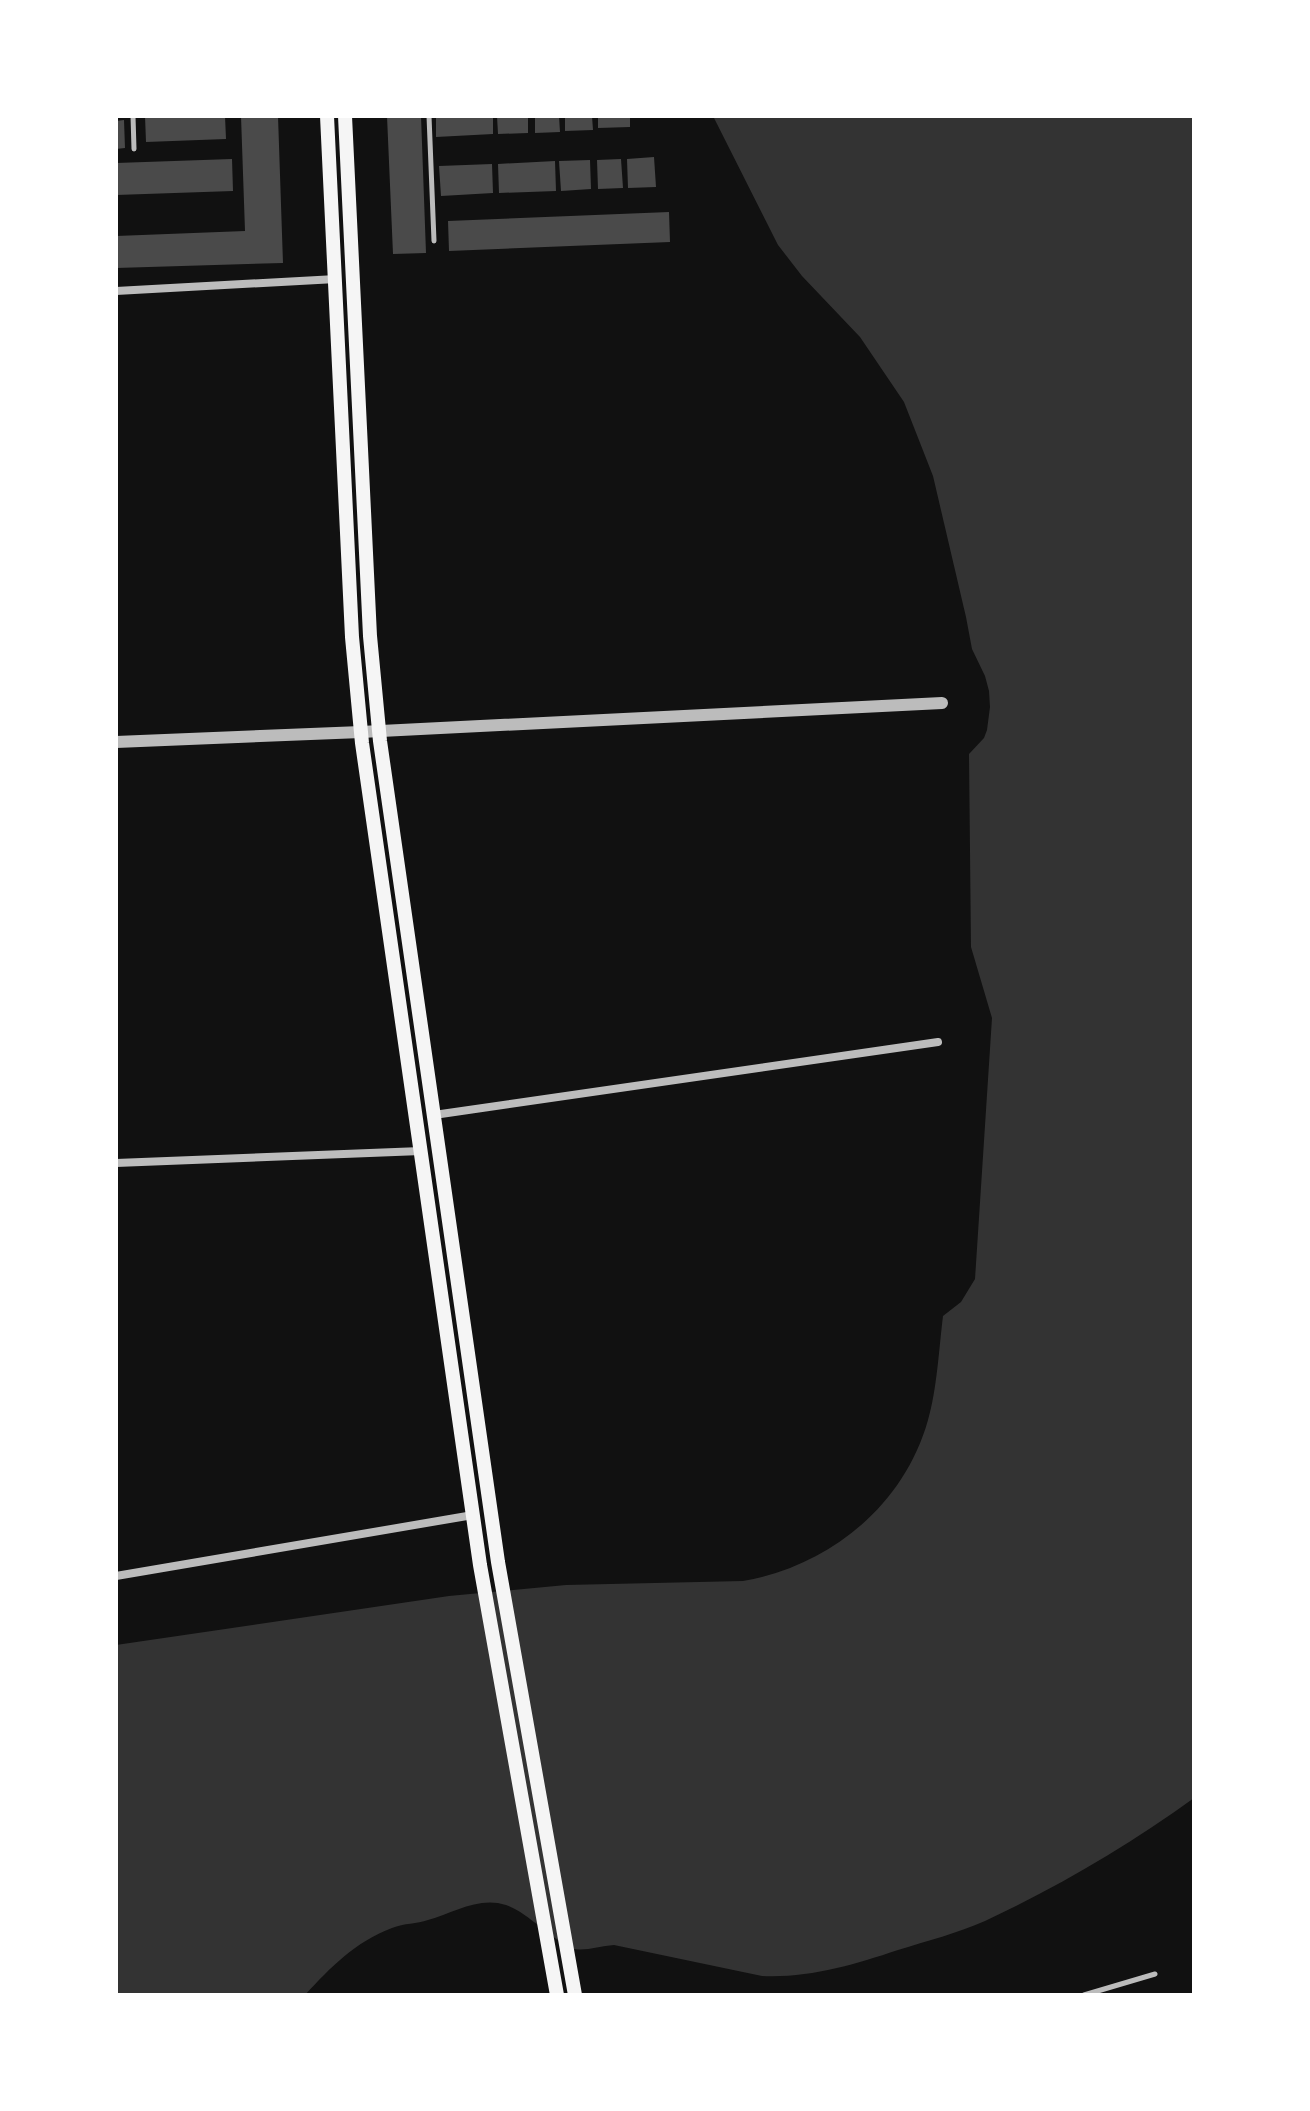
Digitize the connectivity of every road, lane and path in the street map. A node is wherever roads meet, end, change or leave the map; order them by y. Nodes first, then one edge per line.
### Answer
1 (133, 116) edge
2 (327, 116) edge
3 (345, 116) edge
4 (429, 116) edge
5 (134, 149) dead end
6 (434, 241) dead end
7 (336, 279) junction
8 (116, 291) edge
9 (942, 703) dead end
10 (378, 730) junction
11 (361, 732) junction
12 (116, 742) edge
13 (938, 1042) dead end
14 (434, 1115) junction
15 (421, 1151) junction
16 (116, 1163) edge
17 (473, 1515) junction
18 (116, 1576) edge
19 (1155, 1974) dead end
20 (557, 1995) edge
21 (575, 1995) edge
22 (1084, 1995) edge

1 - 5 lane
2 - 7 main road
3 - 10 main road
4 - 6 lane
7 - 8 street
7 - 11 main road
9 - 10 street
10 - 11 street
10 - 14 main road
11 - 12 street
11 - 15 main road
13 - 14 street
14 - 21 main road
15 - 16 street
15 - 17 main road
17 - 18 street
17 - 20 main road
19 - 22 lane

